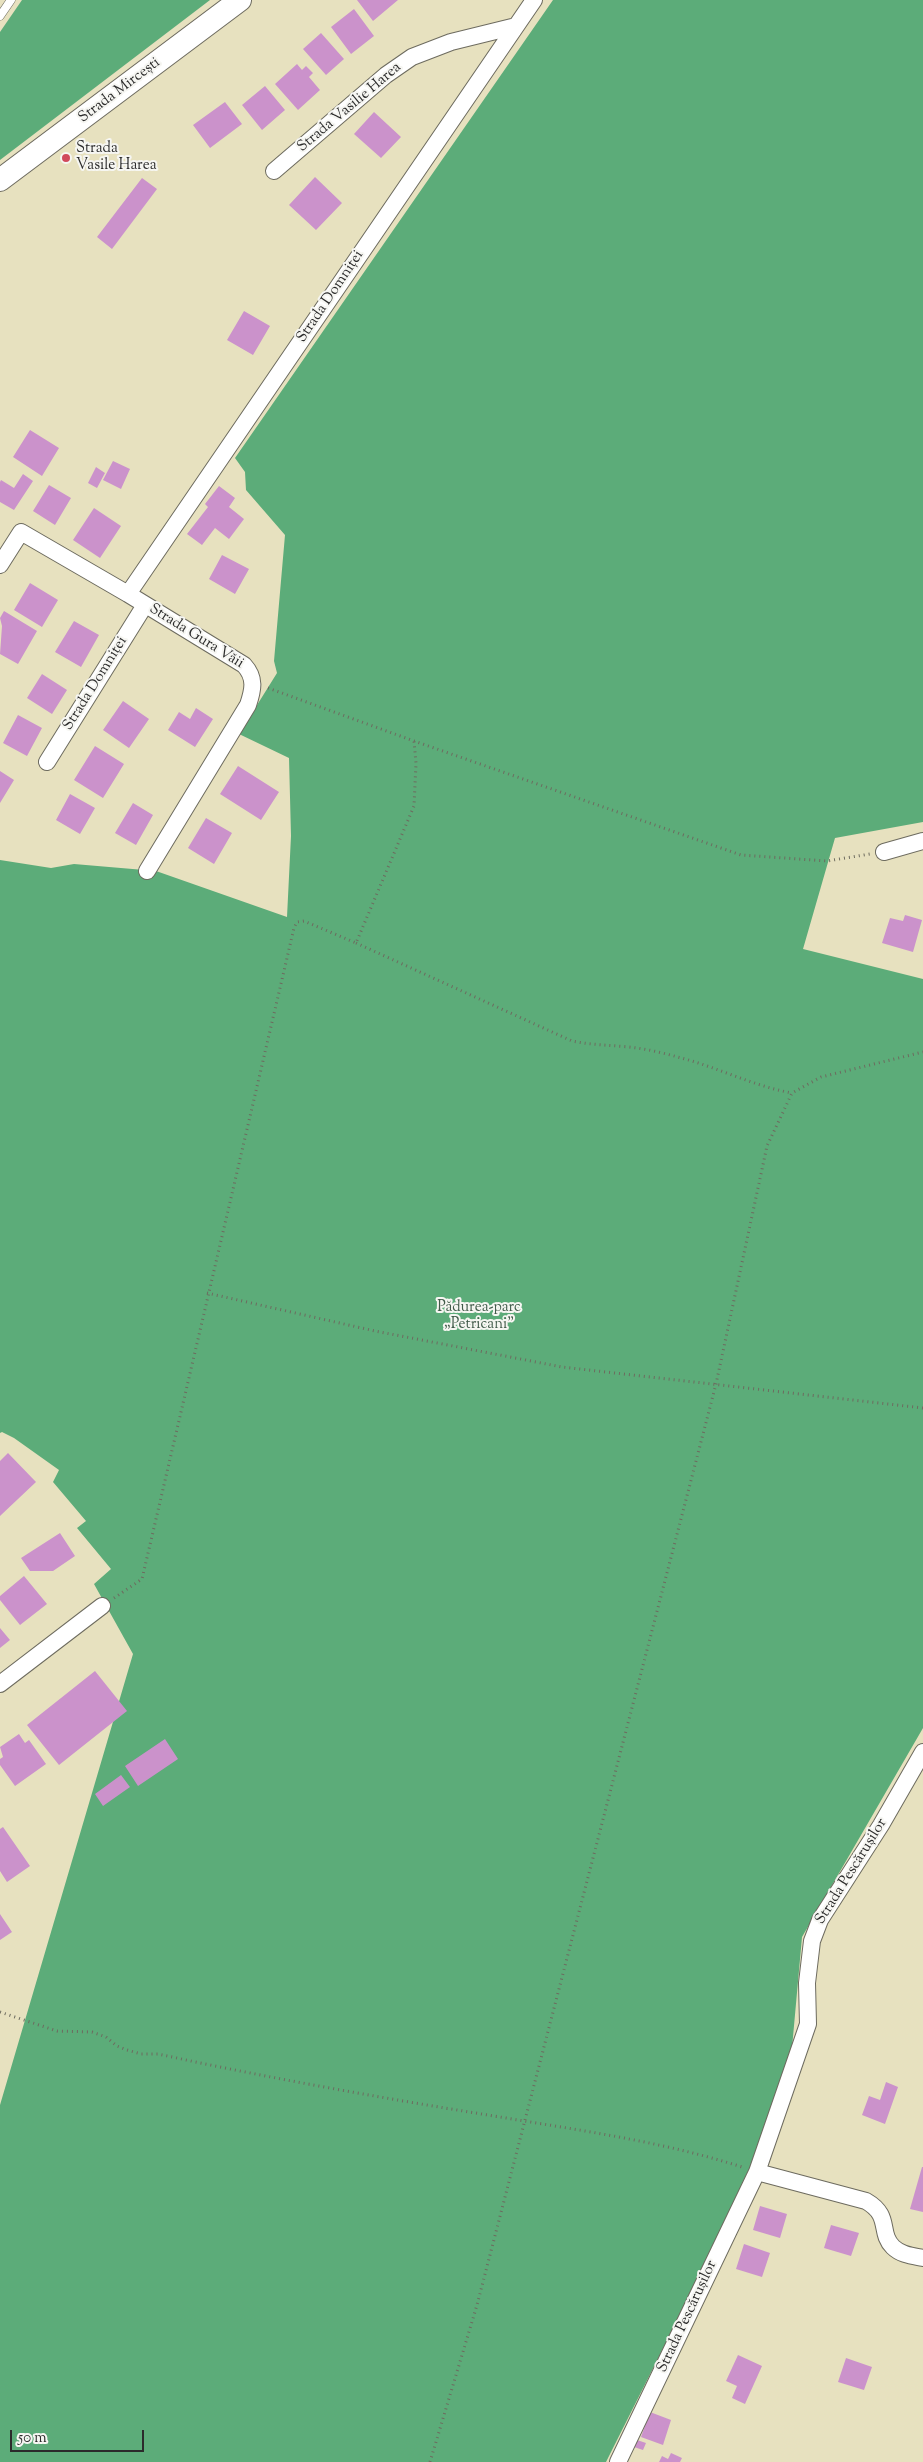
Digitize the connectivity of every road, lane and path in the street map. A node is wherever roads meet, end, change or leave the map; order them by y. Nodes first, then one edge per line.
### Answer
1 (12, 0) edge
2 (240, 0) edge
3 (534, 0) edge
4 (0, 16) edge
5 (516, 26) junction
6 (274, 171) dead end
7 (0, 180) edge
8 (0, 565) edge
9 (128, 594) junction
10 (145, 605) junction
11 (253, 682) junction
12 (414, 742) junction
13 (47, 762) dead end
14 (923, 841) edge
15 (884, 852) joint
16 (147, 871) dead end
17 (356, 942) junction
18 (923, 1052) edge
19 (792, 1092) junction
20 (207, 1293) junction
21 (716, 1384) junction
22 (923, 1408) edge
23 (102, 1606) joint
24 (0, 1684) edge
25 (923, 1752) edge
26 (0, 2012) edge
27 (524, 2120) junction
28 (757, 2172) junction
29 (923, 2258) edge
30 (430, 2462) edge
31 (618, 2462) edge

1 - 4 lane
2 - 7 main road, Strada Mircești
3 - 5 street, Strada Domniței
5 - 6 street, Strada Vasilie Harea
5 - 9 street, Strada Domniței
8 - 9 street, Strada Gura Văii
9 - 10 street, Strada Gura Văii
10 - 11 street, Strada Gura Văii
10 - 13 street, Strada Domniței
11 - 12 path
11 - 16 street, Strada Gura Văii
12 - 15 path
12 - 17 path
14 - 15 street
17 - 19 path
17 - 20 path
18 - 19 path
19 - 21 path
20 - 21 path
20 - 23 path
21 - 22 path
21 - 27 path
23 - 24 street
25 - 28 street, Strada Pescărușilor
26 - 27 path
27 - 28 path
27 - 30 path
28 - 29 street
28 - 31 street, Strada Pescărușilor

